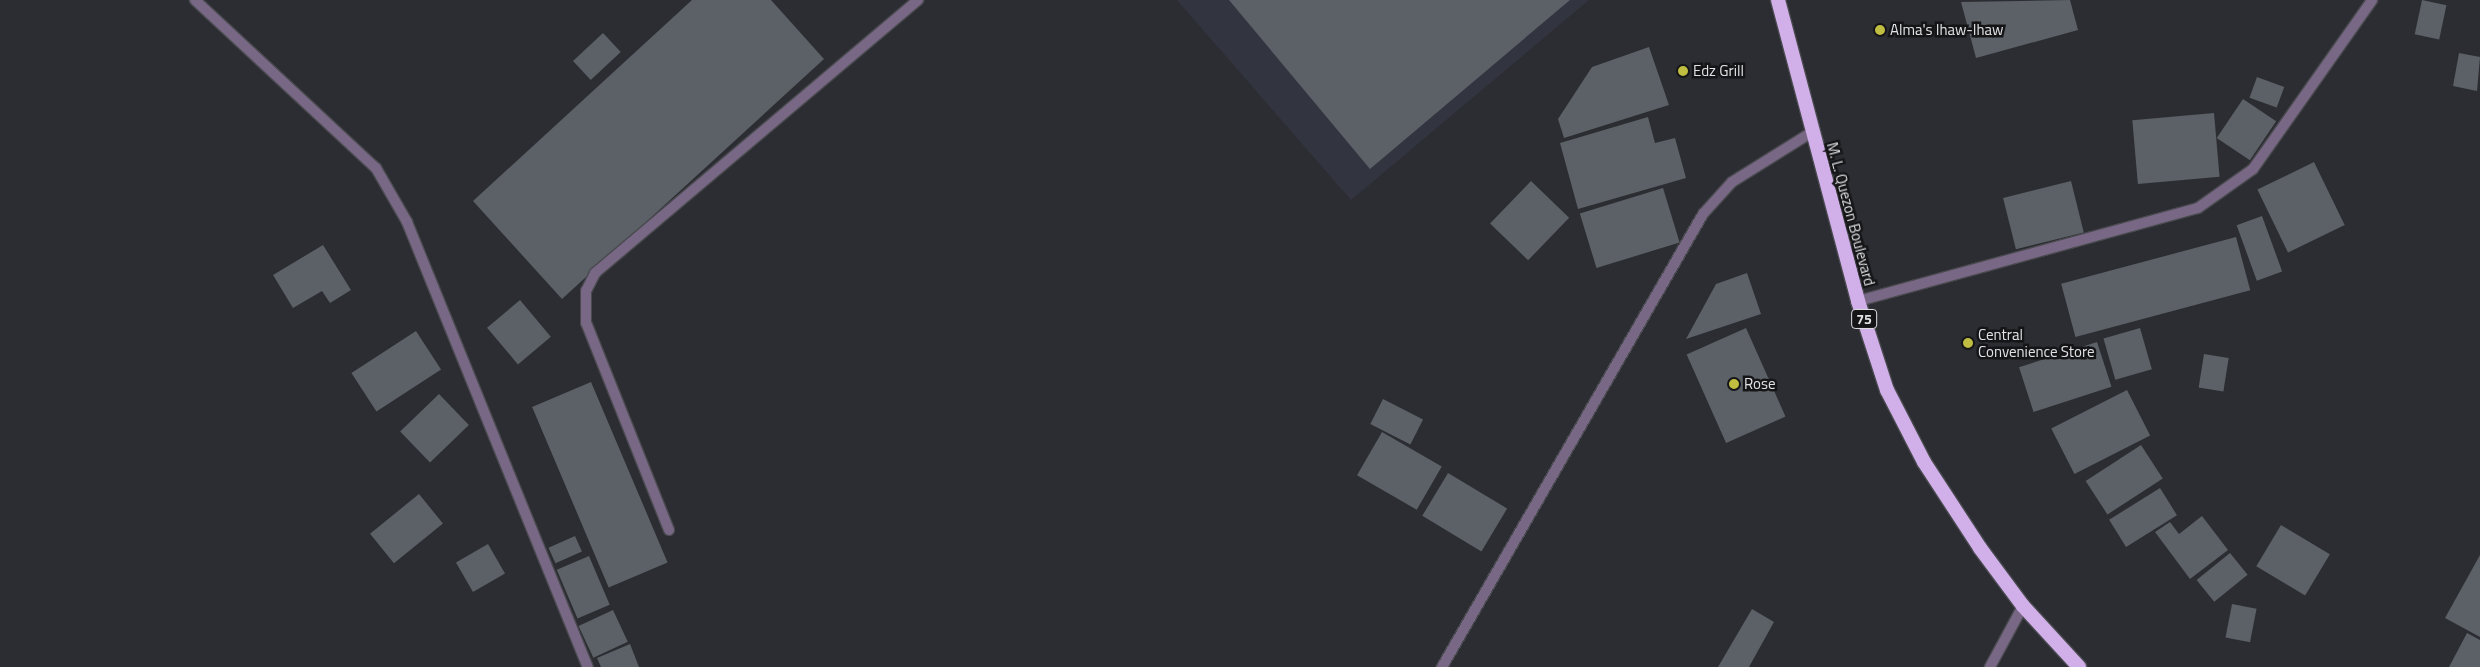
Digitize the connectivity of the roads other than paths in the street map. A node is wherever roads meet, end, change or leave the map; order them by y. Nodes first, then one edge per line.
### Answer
1 (196, 0) edge
2 (918, 0) edge
3 (1778, 0) edge
4 (2372, 0) edge
5 (1812, 132) junction
6 (1858, 301) junction
7 (669, 530) dead end
8 (2023, 606) junction
9 (588, 667) edge
10 (1442, 667) edge
11 (1990, 667) edge
12 (2079, 667) edge

1 - 9 street
2 - 7 street
3 - 5 highway, M. L. Quezon Boulevard / 75
4 - 6 street
5 - 6 highway, M. L. Quezon Boulevard / 75
5 - 10 street
6 - 8 highway, M. L. Quezon Boulevard / 75
8 - 11 street
8 - 12 highway, 75

